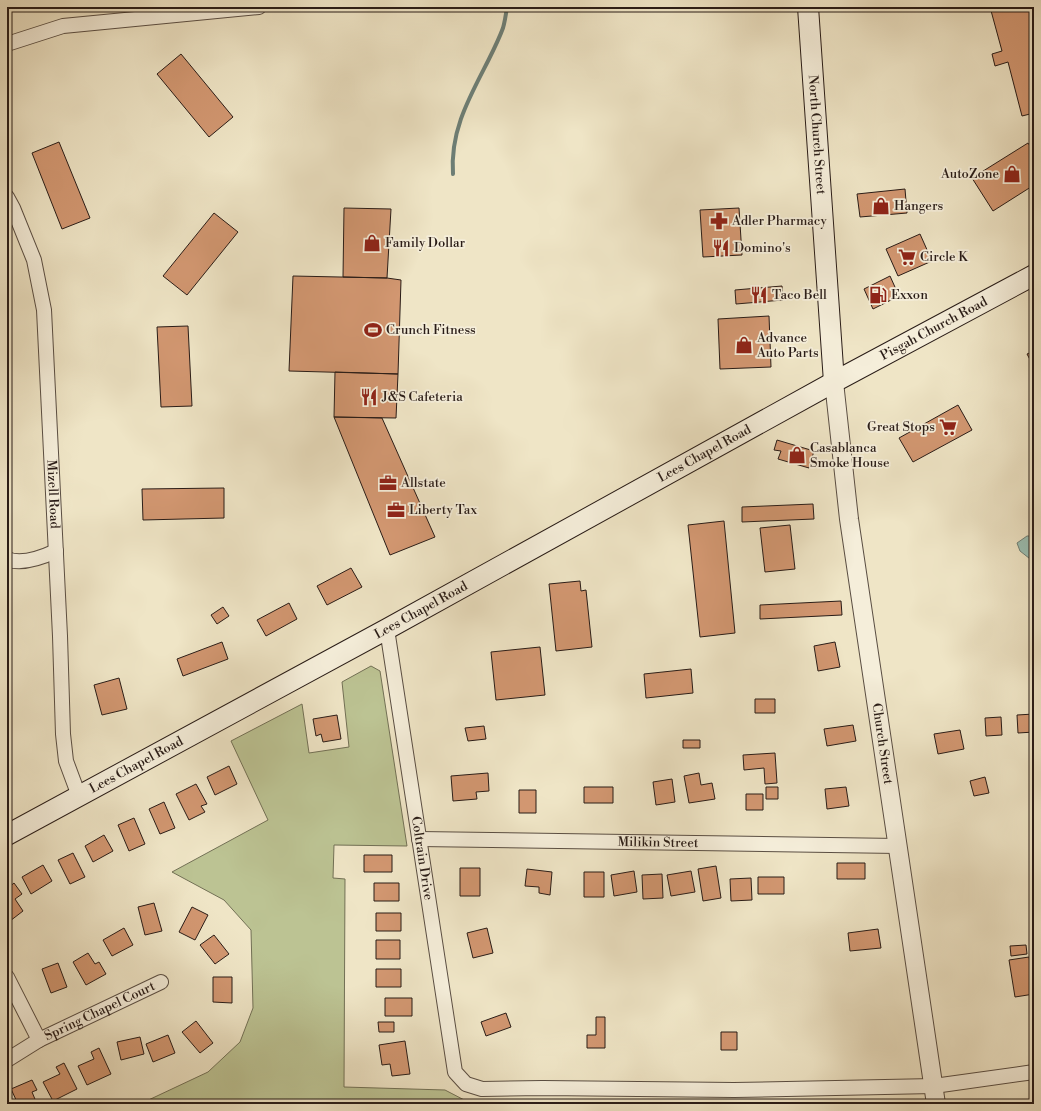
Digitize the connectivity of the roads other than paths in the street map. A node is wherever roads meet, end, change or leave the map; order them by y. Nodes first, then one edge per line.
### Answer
1 (259, 7) edge
2 (808, 7) edge
3 (7, 44) edge
4 (7, 198) edge
5 (1034, 276) edge
6 (834, 382) junction
7 (56, 551) junction
8 (7, 559) edge
9 (387, 628) junction
10 (79, 796) junction
11 (7, 835) edge
12 (419, 839) junction
13 (898, 846) junction
14 (7, 977) edge
15 (161, 982) dead end
16 (40, 1040) junction
17 (7, 1060) edge
18 (1034, 1072) edge
19 (934, 1086) junction
20 (936, 1104) edge

1 - 3 street
2 - 6 main road, North Church Street
4 - 7 street, Mizell Road
5 - 6 main road, Pisgah Church Road
6 - 9 main road, Lees Chapel Road
6 - 13 street, Church Street
7 - 8 street
7 - 10 street, Mizell Road
9 - 10 main road, Lees Chapel Road
9 - 12 street, Coltrain Drive
10 - 11 main road, Lees Chapel Road
12 - 13 street, Milikin Street
12 - 19 street, Coltrain Drive
13 - 19 street, Church Street
14 - 16 street, Spring Chapel Court
15 - 16 street, Spring Chapel Court
16 - 17 street, Spring Chapel Court
18 - 19 street
19 - 20 street, Church Street

